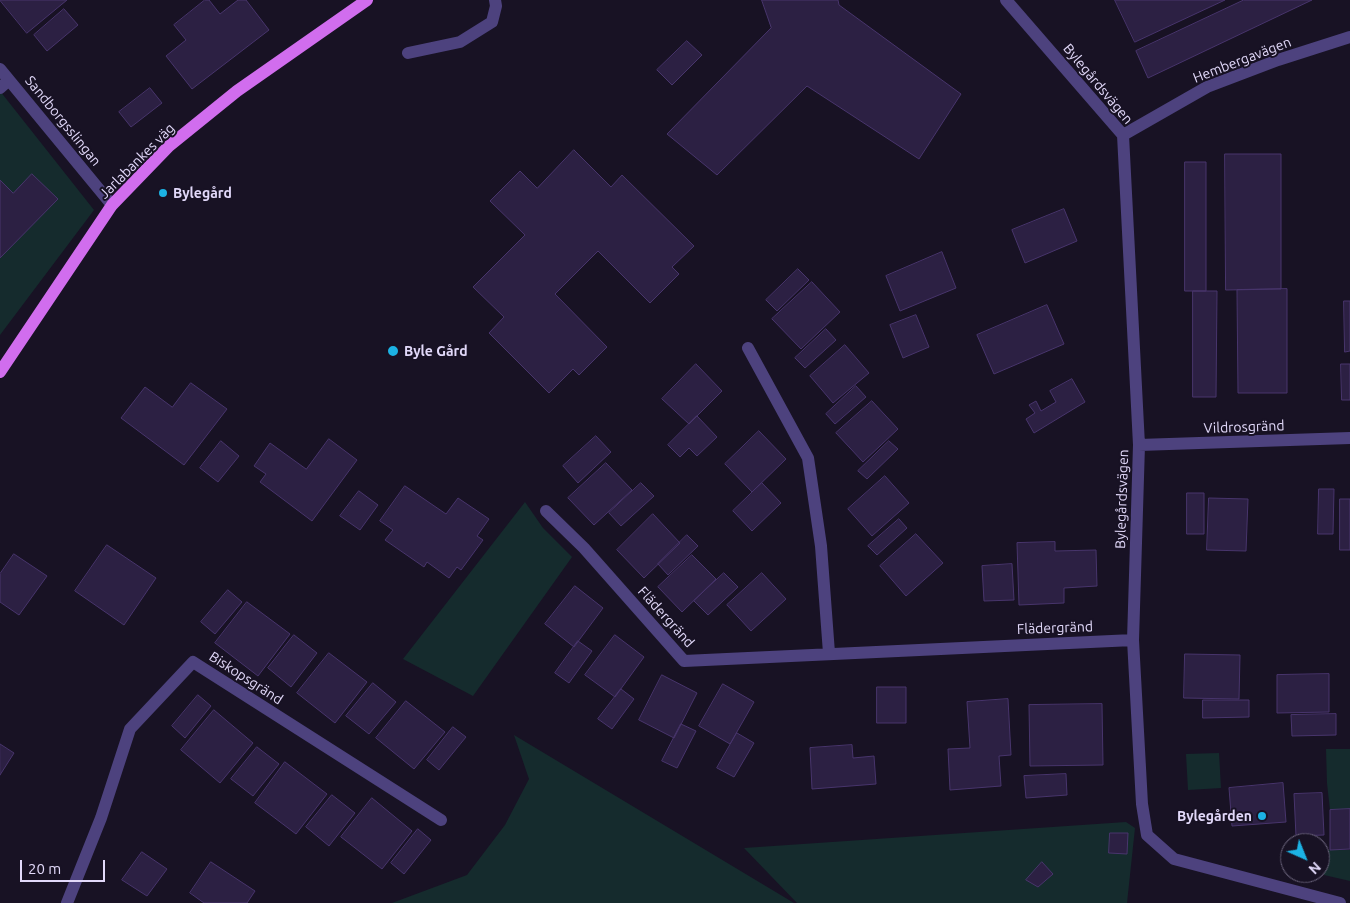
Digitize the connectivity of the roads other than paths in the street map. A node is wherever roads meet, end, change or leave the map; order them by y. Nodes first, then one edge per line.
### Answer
1 (367, 0) edge
2 (495, 0) edge
3 (1006, 0) edge
4 (1350, 36) edge
5 (408, 53) dead end
6 (0, 68) edge
7 (5, 84) edge
8 (1123, 135) junction
9 (112, 205) junction
10 (748, 348) dead end
11 (0, 372) edge
12 (1350, 438) edge
13 (1139, 445) junction
14 (546, 511) dead end
15 (1132, 640) junction
16 (830, 653) junction
17 (440, 820) dead end
18 (67, 903) edge
19 (1340, 903) edge

1 - 9 main road, Jarlabankes väg
2 - 5 street
3 - 8 street, Bylegårdsvägen
4 - 8 street, Hembergavägen
6 - 7 street, Sandborgsslingan
7 - 9 street, Sandborgsslingan
8 - 13 street, Bylegårdsvägen
9 - 11 main road, Jarlabankes väg
10 - 16 street
12 - 13 street, Vildrosgränd
13 - 15 street, Bylegårdsvägen
14 - 16 street, Flädergränd
15 - 16 street, Flädergränd
15 - 19 street, Bylegårdsvägen
17 - 18 street, Biskopsgränd

